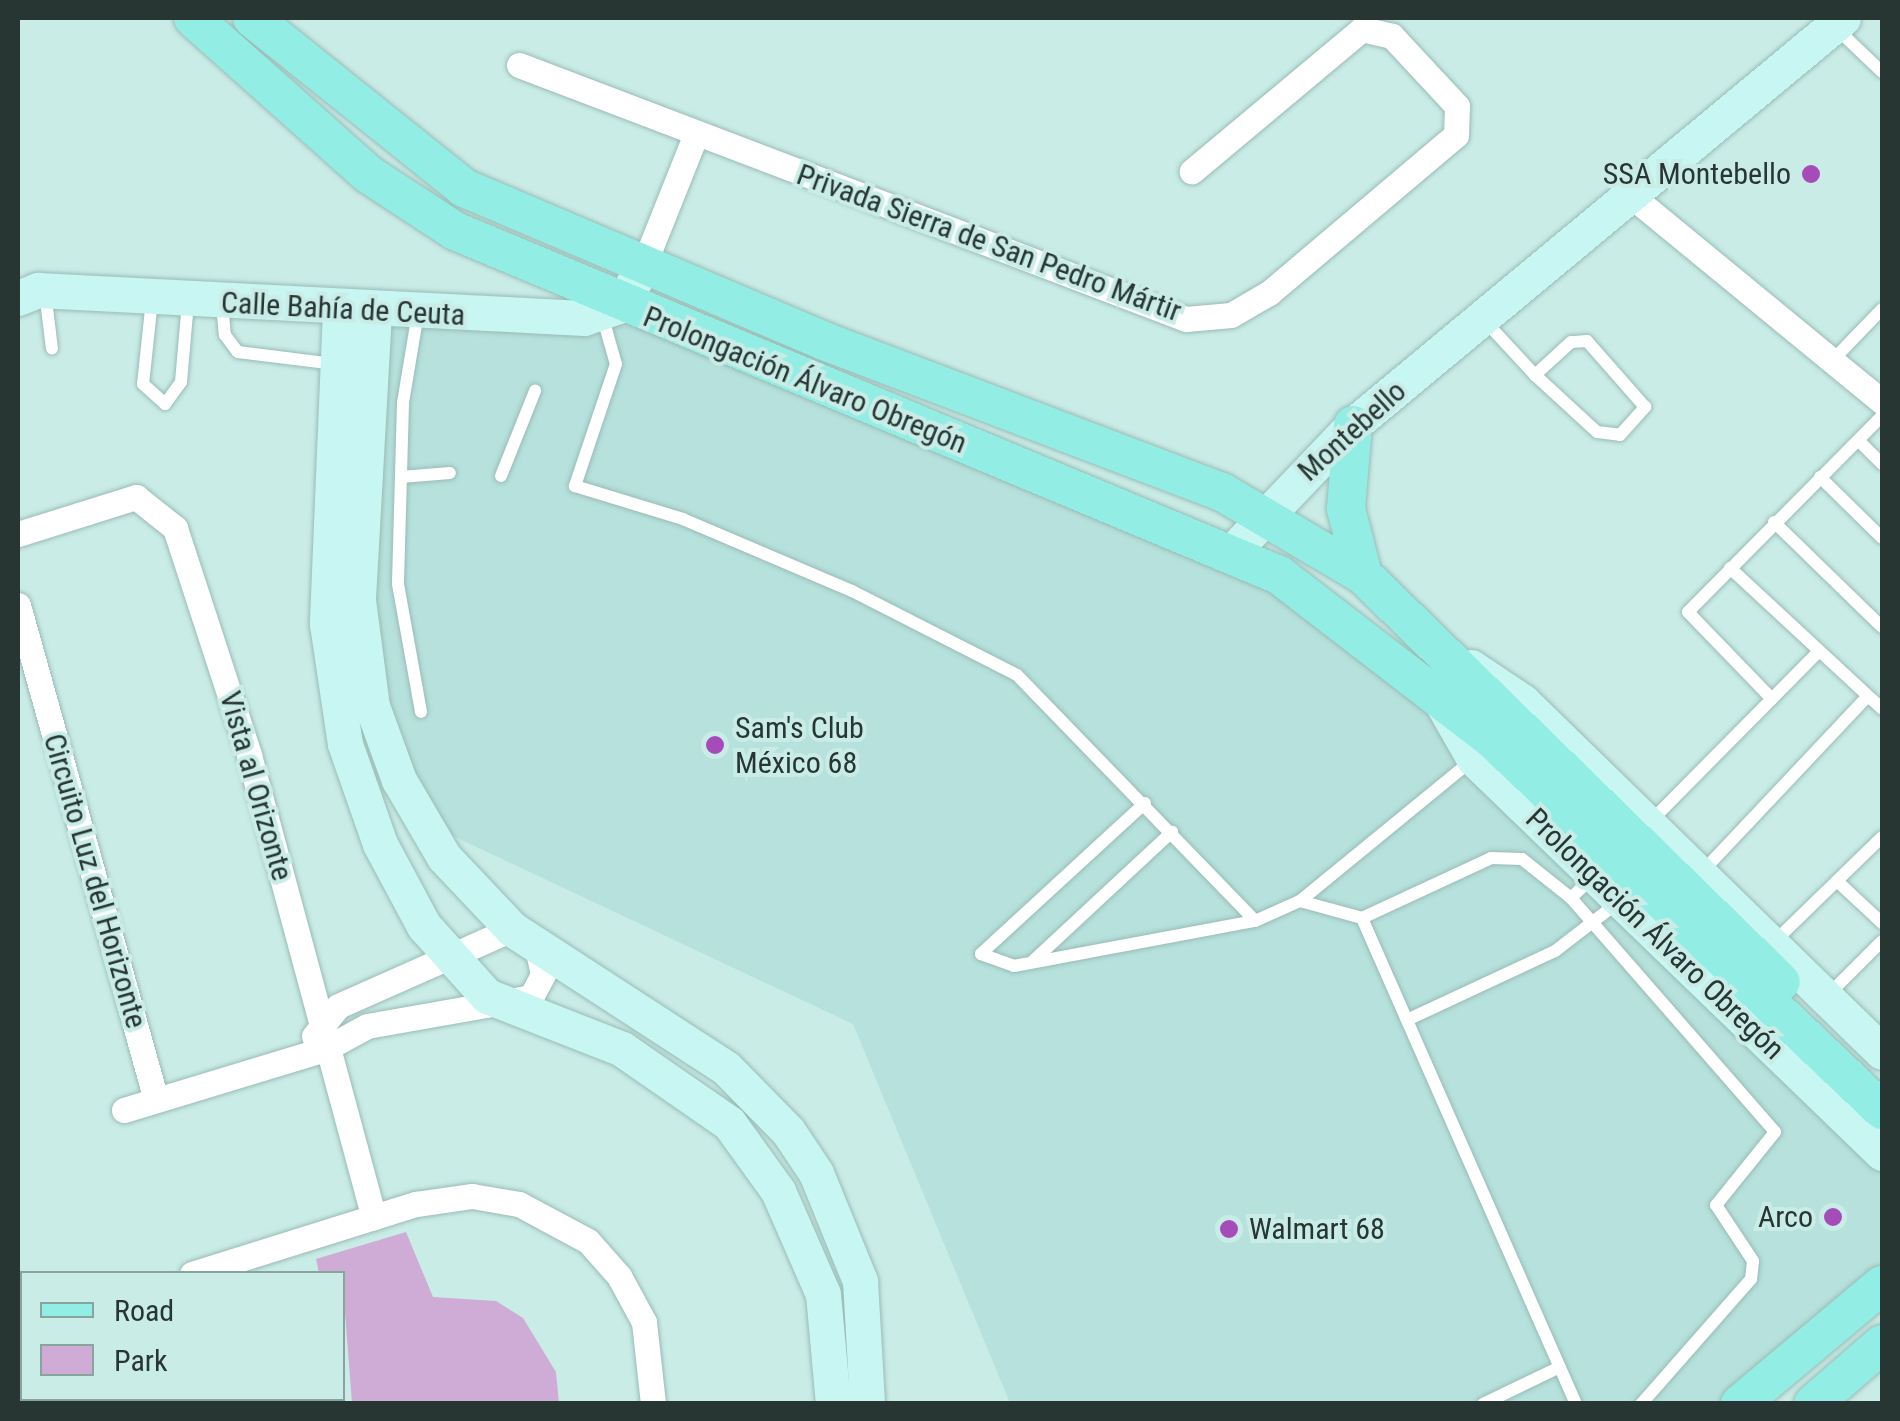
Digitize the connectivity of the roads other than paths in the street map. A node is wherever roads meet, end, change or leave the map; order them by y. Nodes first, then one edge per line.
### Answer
1 (192, 18) edge
2 (252, 18) edge
3 (1834, 20) edge
4 (520, 65) dead end
5 (1882, 72) edge
6 (696, 134) junction
7 (1192, 171) dead end
8 (1634, 198) junction
9 (644, 264) junction
10 (29, 290) edge
11 (152, 300) junction
12 (205, 302) junction
13 (1882, 309) edge
14 (357, 310) junction
15 (612, 310) junction
16 (418, 313) junction
17 (1484, 320) junction
18 (52, 348) dead end
19 (1832, 360) junction
20 (336, 364) junction
21 (1535, 374) junction
22 (536, 391) dead end
23 (1882, 402) edge
24 (1882, 416) edge
25 (1354, 425) junction
26 (1859, 441) junction
27 (1882, 464) edge
28 (450, 473) dead end
29 (501, 476) dead end
30 (401, 477) junction
31 (1820, 478) junction
32 (1262, 514) junction
33 (1774, 522) junction
34 (18, 534) edge
35 (1882, 538) edge
36 (1231, 554) junction
37 (1730, 568) junction
38 (1364, 575) junction
39 (18, 605) edge
40 (1882, 627) edge
41 (1817, 652) junction
42 (1457, 659) junction
43 (1867, 698) junction
44 (1772, 700) junction
45 (1882, 709) edge
46 (421, 712) dead end
47 (1483, 750) junction
48 (1145, 803) junction
49 (1648, 824) junction
50 (1172, 832) junction
51 (1882, 837) edge
52 (1837, 881) junction
53 (1582, 887) junction
54 (1680, 890) junction
55 (1620, 901) junction
56 (1300, 902) junction
57 (1362, 918) junction
58 (1255, 921) junction
59 (1882, 923) edge
60 (1593, 927) junction
61 (524, 939) junction
62 (1882, 941) edge
63 (1772, 944) junction
64 (449, 961) junction
65 (1031, 963) junction
66 (1826, 997) junction
67 (504, 1006) junction
68 (1407, 1020) junction
69 (322, 1039) junction
70 (1882, 1056) edge
71 (156, 1100) junction
72 (124, 1110) dead end
73 (1882, 1110) edge
74 (1882, 1153) edge
75 (374, 1217) junction
76 (232, 1267) edge
77 (1882, 1285) edge
78 (1882, 1344) edge
79 (1560, 1367) junction
80 (1507, 1398) edge
81 (1825, 1400) edge
82 (653, 1404) edge
83 (833, 1404) edge
84 (867, 1404) edge
85 (1482, 1404) edge
86 (1576, 1404) edge
87 (1641, 1404) edge
88 (1740, 1404) edge

1 - 15 main road, Prolongación Álvaro Obregón
2 - 9 main road, Prolongación Álvaro Obregón
3 - 5 lane
3 - 8 street, Montebello
4 - 6 street, Privada Sierra de San Pedro Mártir
6 - 7 street, Privada Sierra de San Pedro Mártir
6 - 9 street
8 - 17 street, Montebello
8 - 19 street
9 - 15 street
9 - 32 main road, Prolongación Álvaro Obregón
10 - 11 street, Calle Bahía de Ceuta
10 - 18 lane
11 - 12 street, Calle Bahía de Ceuta
11 - 12 lane
12 - 14 street, Calle Bahía de Ceuta
12 - 20 lane
13 - 19 lane
14 - 16 street, Calle Bahía de Ceuta
14 - 20 street
14 - 61 street
15 - 16 street, Calle Bahía de Ceuta
15 - 36 main road, Prolongación Álvaro Obregón
15 - 48 lane
16 - 30 lane
17 - 21 lane
17 - 25 street, Montebello
19 - 23 street
20 - 64 street
21 - 21 lane
22 - 29 lane
24 - 26 lane
25 - 32 street, Montebello
25 - 38 main road
26 - 27 lane
26 - 31 lane
28 - 30 lane
30 - 46 lane
31 - 33 lane
31 - 35 lane
32 - 36 street, Montebello
32 - 38 main road, Prolongación Álvaro Obregón
33 - 37 lane
33 - 40 lane
34 - 69 street, Vista al Orizonte
36 - 47 main road, Prolongación Álvaro Obregón
37 - 41 lane
37 - 44 lane
38 - 42 main road, Prolongación Álvaro Obregón
39 - 71 street, Circuito Luz del Horizonte
41 - 43 lane
41 - 44 lane
42 - 49 street, Prolongación Álvaro Obregón
42 - 54 main road, Prolongación Álvaro Obregón
43 - 45 lane
43 - 54 lane
44 - 49 lane
47 - 53 street, Prolongación Álvaro Obregón
47 - 54 main road, Prolongación Álvaro Obregón
47 - 56 lane
48 - 50 lane
48 - 65 lane
49 - 54 street, Prolongación Álvaro Obregón
50 - 58 lane
50 - 65 lane
51 - 52 lane
52 - 59 lane
52 - 63 lane
53 - 55 street, Prolongación Álvaro Obregón
53 - 57 lane
53 - 60 lane
54 - 63 street, Prolongación Álvaro Obregón
54 - 70 main road, Prolongación Álvaro Obregón
54 - 73 main road, Prolongación Álvaro Obregón
55 - 60 lane
55 - 74 street, Prolongación Álvaro Obregón
56 - 57 lane
56 - 58 lane
57 - 68 lane
58 - 65 lane
60 - 68 lane
60 - 87 lane
61 - 64 street
61 - 67 street
61 - 84 street
62 - 66 lane
63 - 66 street, Prolongación Álvaro Obregón
64 - 67 street
64 - 69 street
66 - 70 street, Prolongación Álvaro Obregón
67 - 69 street
67 - 83 street
68 - 79 lane
69 - 71 street
69 - 75 street, Vista al Orizonte
71 - 72 street
75 - 76 street
75 - 82 street
77 - 88 main road
78 - 81 main road
79 - 80 lane
79 - 86 lane
80 - 85 lane

